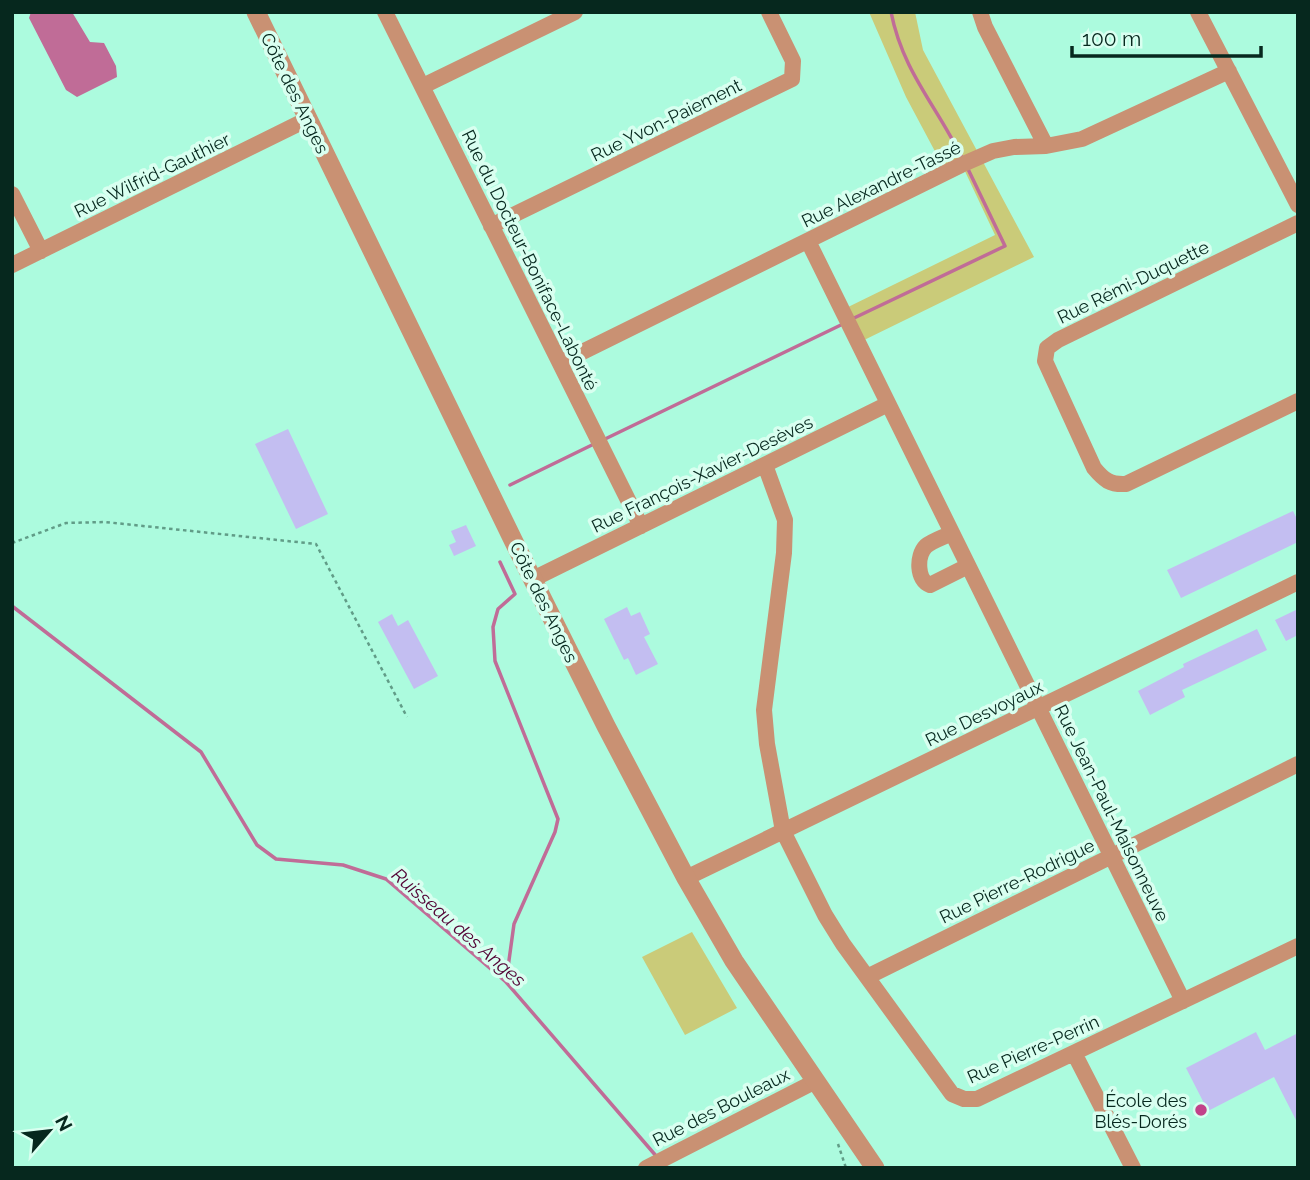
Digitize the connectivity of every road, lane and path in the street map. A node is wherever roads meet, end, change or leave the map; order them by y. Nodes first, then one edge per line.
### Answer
1 (256, 12) edge
2 (385, 12) edge
3 (575, 12) edge
4 (769, 12) edge
5 (980, 12) edge
6 (1198, 12) edge
7 (1229, 71) junction
8 (423, 86) junction
9 (308, 119) junction
10 (1046, 146) junction
11 (12, 194) edge
12 (1298, 205) edge
13 (1298, 223) edge
14 (491, 226) junction
15 (808, 241) junction
16 (41, 251) junction
17 (12, 265) edge
18 (560, 363) junction
19 (1298, 401) edge
20 (888, 404) junction
21 (765, 465) junction
22 (641, 526) junction
23 (952, 533) junction
24 (12, 543) edge
25 (968, 566) junction
26 (533, 579) junction
27 (1298, 582) edge
28 (1038, 708) junction
29 (407, 717) dead end
30 (1298, 764) edge
31 (783, 831) junction
32 (1112, 856) junction
33 (686, 878) junction
34 (1298, 946) edge
35 (867, 977) junction
36 (1183, 1001) junction
37 (1074, 1053) junction
38 (814, 1082) junction
39 (646, 1168) edge
40 (875, 1168) edge
41 (1133, 1168) edge

1 - 9 street, Côte des Anges
2 - 8 street, Rue du Docteur-Boniface-Labonté
3 - 8 street
4 - 14 street, Rue Yvon-Paiement
5 - 10 street
6 - 7 street
7 - 10 street, Rue Alexandre-Tassé
7 - 12 street
8 - 14 street, Rue du Docteur-Boniface-Labonté
9 - 16 street, Rue Wilfrid-Gauthier
9 - 26 street, Côte des Anges
10 - 15 street, Rue Alexandre-Tassé
11 - 16 street
13 - 19 street, Rue Rémi-Duquette
14 - 18 street, Rue du Docteur-Boniface-Labonté
15 - 18 street, Rue Alexandre-Tassé
15 - 20 street, Rue Jean-Paul-Maisonneuve
16 - 17 street, Rue Wilfrid-Gauthier
18 - 22 street, Rue du Docteur-Boniface-Labonté
20 - 21 street, Rue François-Xavier-Desèves
20 - 23 street, Rue Jean-Paul-Maisonneuve
21 - 22 street, Rue François-Xavier-Desèves
21 - 31 street, Rue Pierre-Perrin
22 - 26 street, Rue François-Xavier-Desèves
23 - 25 street, Rue Jean-Paul-Maisonneuve
23 - 25 street
24 - 29 path
25 - 28 street, Rue Jean-Paul-Maisonneuve
26 - 33 street, Côte des Anges
27 - 28 street, Rue Desvoyaux
28 - 31 street, Rue Desvoyaux
28 - 32 street, Rue Jean-Paul-Maisonneuve
30 - 32 street, Rue Pierre-Rodrigue
31 - 33 street, Rue Desvoyaux
31 - 35 street, Rue Pierre-Perrin
32 - 35 street, Rue Pierre-Rodrigue
32 - 36 street, Rue Jean-Paul-Maisonneuve
33 - 38 street, Côte des Anges
34 - 36 street, Rue Pierre-Perrin
35 - 37 street, Rue Pierre-Perrin
36 - 37 street, Rue Pierre-Perrin
37 - 41 street
38 - 39 street, Rue des Bouleaux
38 - 40 street, Côte des Anges

